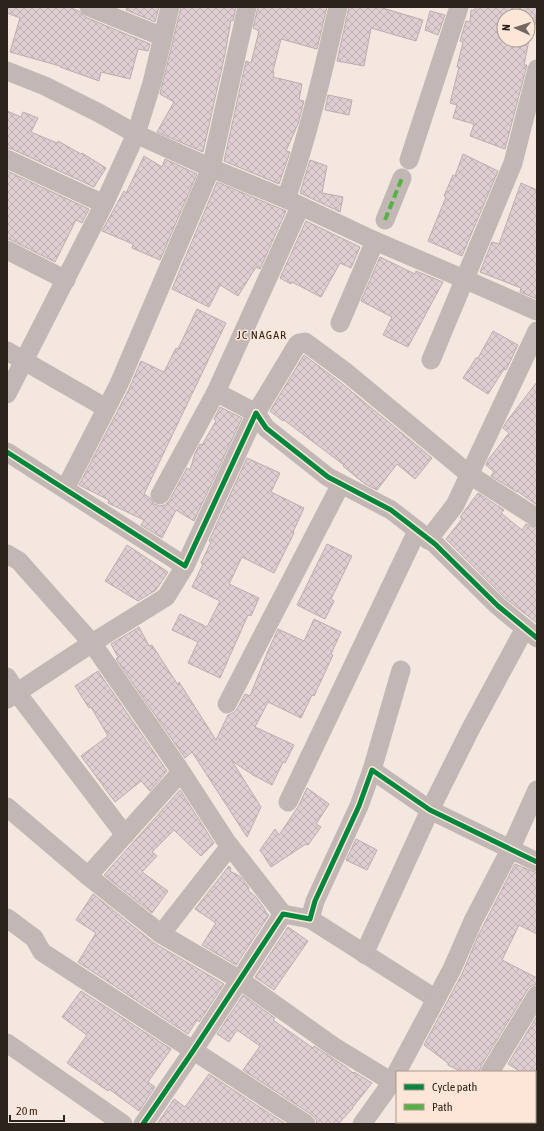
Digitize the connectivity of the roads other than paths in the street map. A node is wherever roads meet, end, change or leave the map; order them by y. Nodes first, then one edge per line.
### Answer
1 (89, 7) edge
2 (170, 7) edge
3 (247, 7) edge
4 (338, 7) edge
5 (459, 7) edge
6 (163, 37) junction
7 (537, 69) edge
8 (7, 71) edge
9 (136, 134) junction
10 (7, 159) edge
11 (409, 160) dead end
12 (211, 168) junction
13 (402, 178) dead end
14 (293, 203) junction
15 (104, 204) junction
16 (385, 220) dead end
17 (374, 242) junction
18 (7, 250) edge
19 (464, 279) junction
20 (66, 280) junction
21 (537, 311) edge
22 (340, 323) dead end
23 (537, 331) edge
24 (7, 351) edge
25 (431, 360) dead end
26 (25, 361) junction
27 (216, 392) junction
28 (7, 394) edge
29 (106, 408) junction
30 (256, 413) junction
31 (7, 452) edge
32 (470, 475) junction
33 (341, 484) junction
34 (65, 489) junction
35 (160, 495) dead end
36 (537, 518) edge
37 (422, 535) junction
38 (7, 554) edge
39 (186, 566) junction
40 (531, 633) edge
41 (92, 643) junction
42 (401, 670) dead end
43 (10, 690) edge
44 (227, 704) dead end
45 (372, 770) junction
46 (181, 772) junction
47 (537, 790) edge
48 (288, 802) dead end
49 (7, 807) edge
50 (430, 810) junction
51 (125, 836) junction
52 (230, 846) junction
53 (510, 850) junction
54 (537, 862) edge
55 (88, 876) junction
56 (283, 914) junction
57 (7, 918) edge
58 (310, 919) junction
59 (161, 934) junction
60 (364, 954) junction
61 (240, 980) junction
62 (537, 995) edge
63 (436, 999) junction
64 (7, 1043) edge
65 (193, 1051) junction
66 (398, 1071) edge
67 (491, 1071) edge
68 (396, 1075) edge
69 (122, 1124) edge
70 (143, 1124) edge
71 (306, 1124) edge
72 (362, 1124) edge

1 - 6 street
2 - 6 street
3 - 12 street
4 - 14 street
5 - 11 street
6 - 9 street
7 - 19 street
8 - 9 street
9 - 12 street
9 - 15 street
10 - 15 street
12 - 14 street
12 - 29 street
13 - 16 street
14 - 17 street
14 - 27 street
15 - 20 street
17 - 19 street
17 - 22 street
18 - 20 street
19 - 21 street
19 - 25 street
20 - 26 street
23 - 32 street
24 - 26 street
26 - 28 street
26 - 29 street
27 - 30 street
27 - 35 street
29 - 34 street
30 - 32 street
30 - 33 street
30 - 39 street
31 - 34 street
32 - 36 street
32 - 37 street
33 - 37 street
33 - 44 street
34 - 39 street
37 - 40 street
37 - 48 street
38 - 41 street
39 - 41 street
40 - 50 street
41 - 43 street
41 - 46 street
42 - 45 street
43 - 51 street
45 - 50 street
45 - 58 street
46 - 51 street
46 - 52 street
47 - 53 street
49 - 55 street
50 - 53 street
50 - 60 street
51 - 55 street
52 - 56 street
52 - 59 street
53 - 54 street
53 - 63 street
55 - 59 street
56 - 58 street
56 - 61 street
57 - 65 street
58 - 60 street
59 - 61 street
60 - 63 street
61 - 65 street
61 - 68 street
62 - 67 street
63 - 66 street
64 - 69 street
65 - 70 street
65 - 71 street
68 - 72 street

